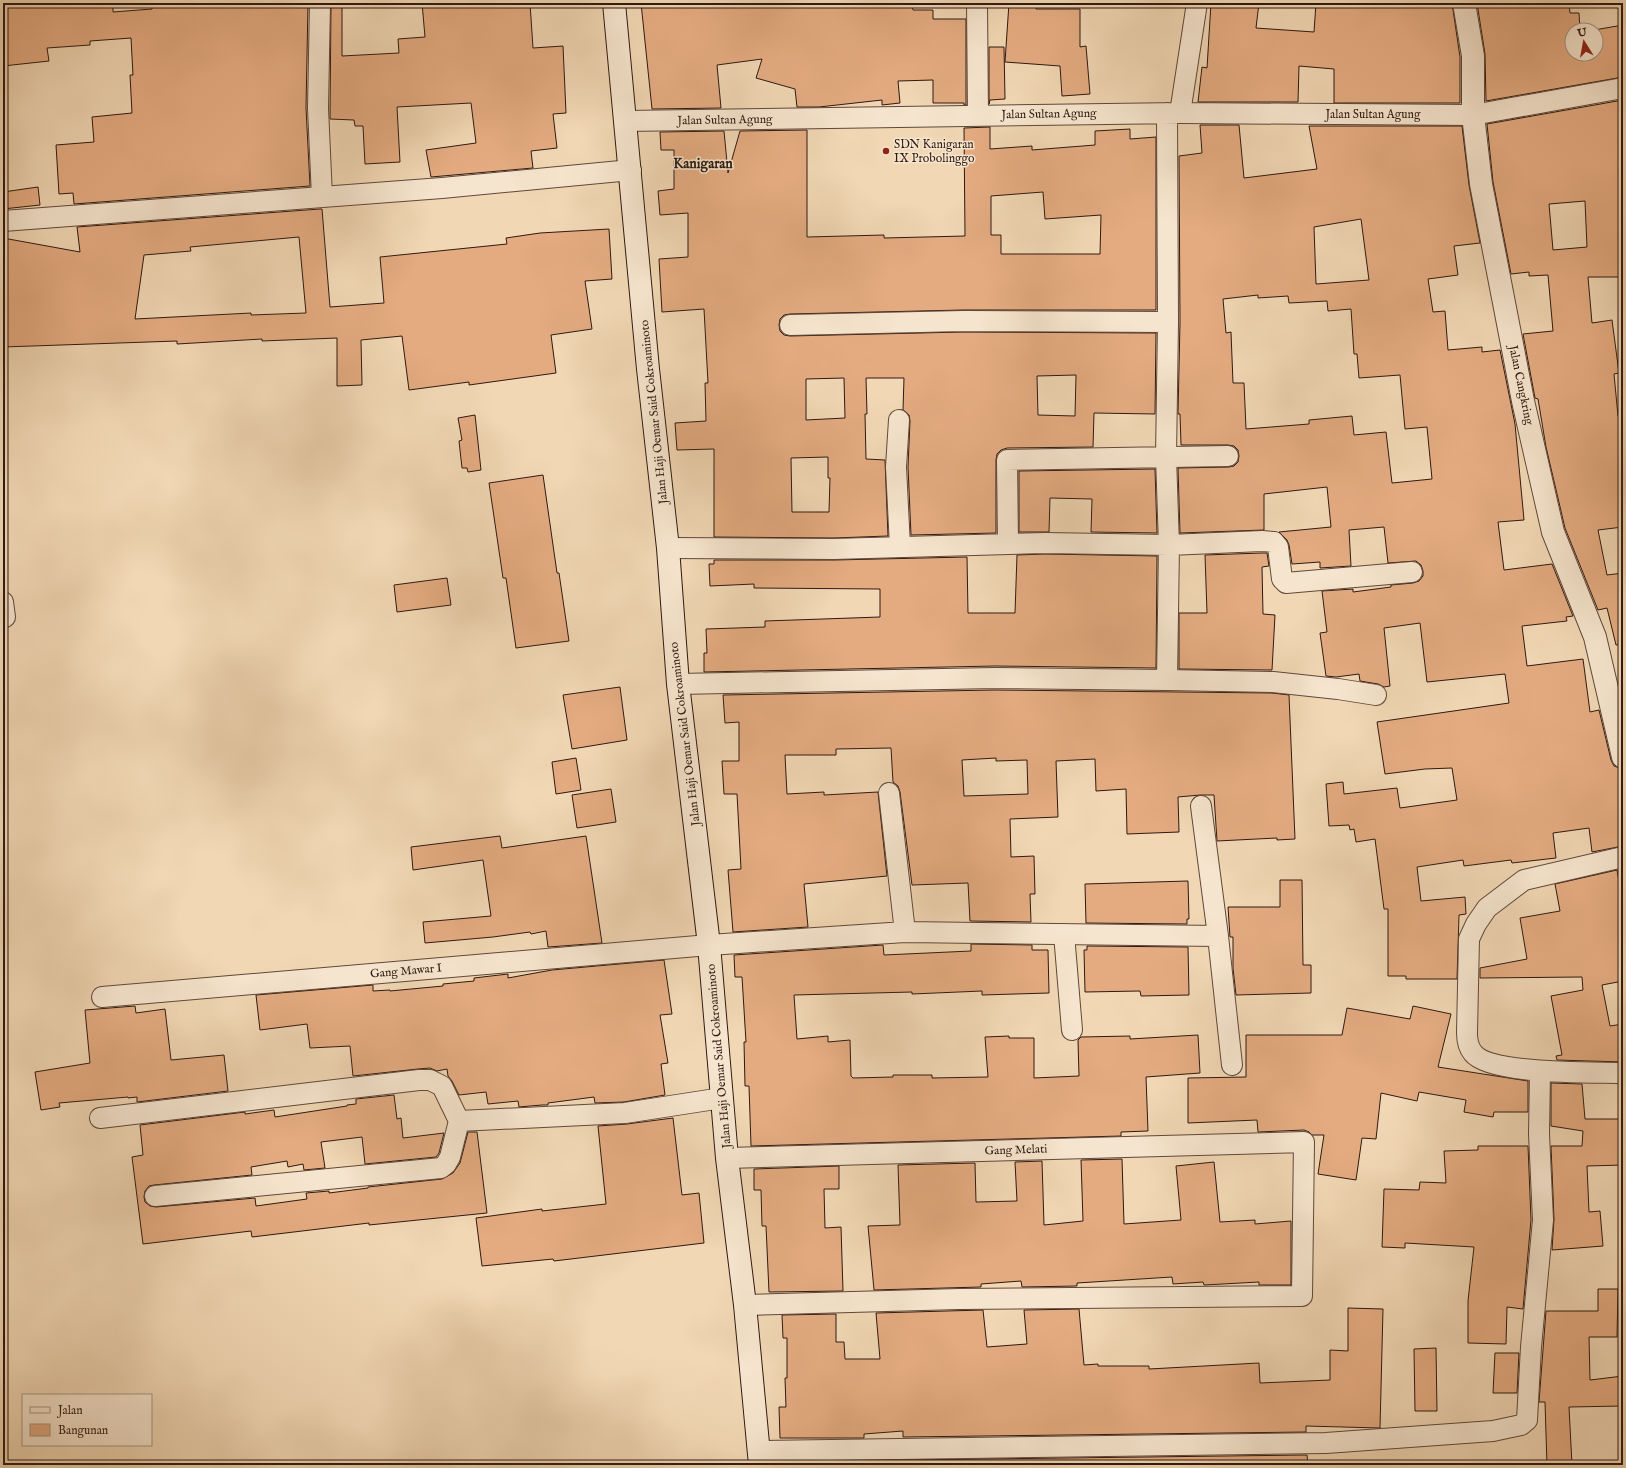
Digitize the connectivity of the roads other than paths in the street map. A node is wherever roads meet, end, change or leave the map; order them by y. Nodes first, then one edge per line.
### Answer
1 (320, 3) edge
2 (614, 3) edge
3 (977, 3) edge
4 (1197, 3) edge
5 (1464, 3) edge
6 (1623, 88) edge
7 (1174, 113) junction
8 (978, 115) junction
9 (1473, 115) junction
10 (625, 121) junction
11 (631, 170) junction
12 (322, 197) junction
13 (3, 220) edge
14 (1168, 322) junction
15 (790, 325) dead end
16 (899, 420) dead end
17 (1228, 456) dead end
18 (1166, 457) junction
19 (1008, 544) junction
20 (1169, 545) junction
21 (900, 547) junction
22 (668, 548) junction
23 (1412, 572) dead end
24 (1167, 680) junction
25 (678, 684) junction
26 (1376, 695) dead end
27 (1623, 757) edge
28 (889, 793) dead end
29 (1201, 806) dead end
30 (1623, 857) edge
31 (905, 932) junction
32 (1064, 934) junction
33 (1218, 936) junction
34 (709, 945) junction
35 (102, 997) dead end
36 (1072, 1030) dead end
37 (1232, 1065) dead end
38 (1540, 1072) junction
39 (1623, 1073) edge
40 (722, 1098) junction
41 (100, 1118) dead end
42 (458, 1121) junction
43 (727, 1158) junction
44 (155, 1196) dead end
45 (745, 1305) junction
46 (760, 1458) edge

1 - 12 street
2 - 10 main road, Jalan Haji Oemar Said Cokroaminoto
3 - 8 street
4 - 7 street
5 - 9 main road, Jalan Cangkring
6 - 9 street, Jalan Sultan Agung
7 - 8 street, Jalan Sultan Agung
7 - 9 street, Jalan Sultan Agung
7 - 14 street
8 - 10 street, Jalan Sultan Agung
9 - 27 main road, Jalan Cangkring
10 - 11 main road, Jalan Haji Oemar Said Cokroaminoto
11 - 12 street
11 - 22 main road, Jalan Haji Oemar Said Cokroaminoto
12 - 13 street
14 - 15 street
14 - 18 street
16 - 21 street
17 - 18 street
18 - 19 street
18 - 20 street
19 - 20 street
19 - 21 street
20 - 23 street
20 - 24 street
21 - 22 street
22 - 25 main road, Jalan Haji Oemar Said Cokroaminoto
24 - 25 street
24 - 26 street
25 - 34 main road, Jalan Haji Oemar Said Cokroaminoto
28 - 31 street
29 - 33 street
30 - 38 street
31 - 32 street, Gang Mawar I
31 - 34 street, Gang Mawar I
32 - 33 street, Gang Mawar I
32 - 36 street
33 - 37 street
34 - 35 street, Gang Mawar I
34 - 40 main road, Jalan Haji Oemar Said Cokroaminoto
38 - 39 street
38 - 46 street
40 - 42 street
40 - 43 main road, Jalan Haji Oemar Said Cokroaminoto
41 - 42 street
42 - 44 street
43 - 45 main road, Jalan Haji Oemar Said Cokroaminoto
43 - 45 street, Gang Melati
45 - 46 main road, Jalan Haji Oemar Said Cokroaminoto

